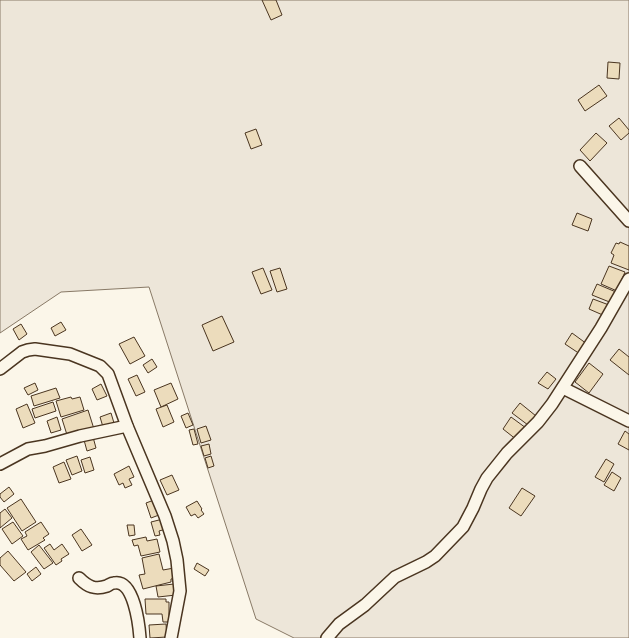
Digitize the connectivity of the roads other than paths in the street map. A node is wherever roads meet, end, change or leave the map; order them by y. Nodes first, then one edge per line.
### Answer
1 (580, 166) dead end
2 (629, 221) edge
3 (629, 279) edge
4 (0, 369) edge
5 (563, 388) junction
6 (629, 420) edge
7 (126, 426) junction
8 (0, 464) edge
9 (79, 578) dead end
10 (140, 638) edge
11 (171, 638) edge
12 (327, 638) edge

1 - 2 street
3 - 5 street
4 - 7 street
5 - 6 street
5 - 12 street
7 - 8 street
7 - 11 street
9 - 10 street

